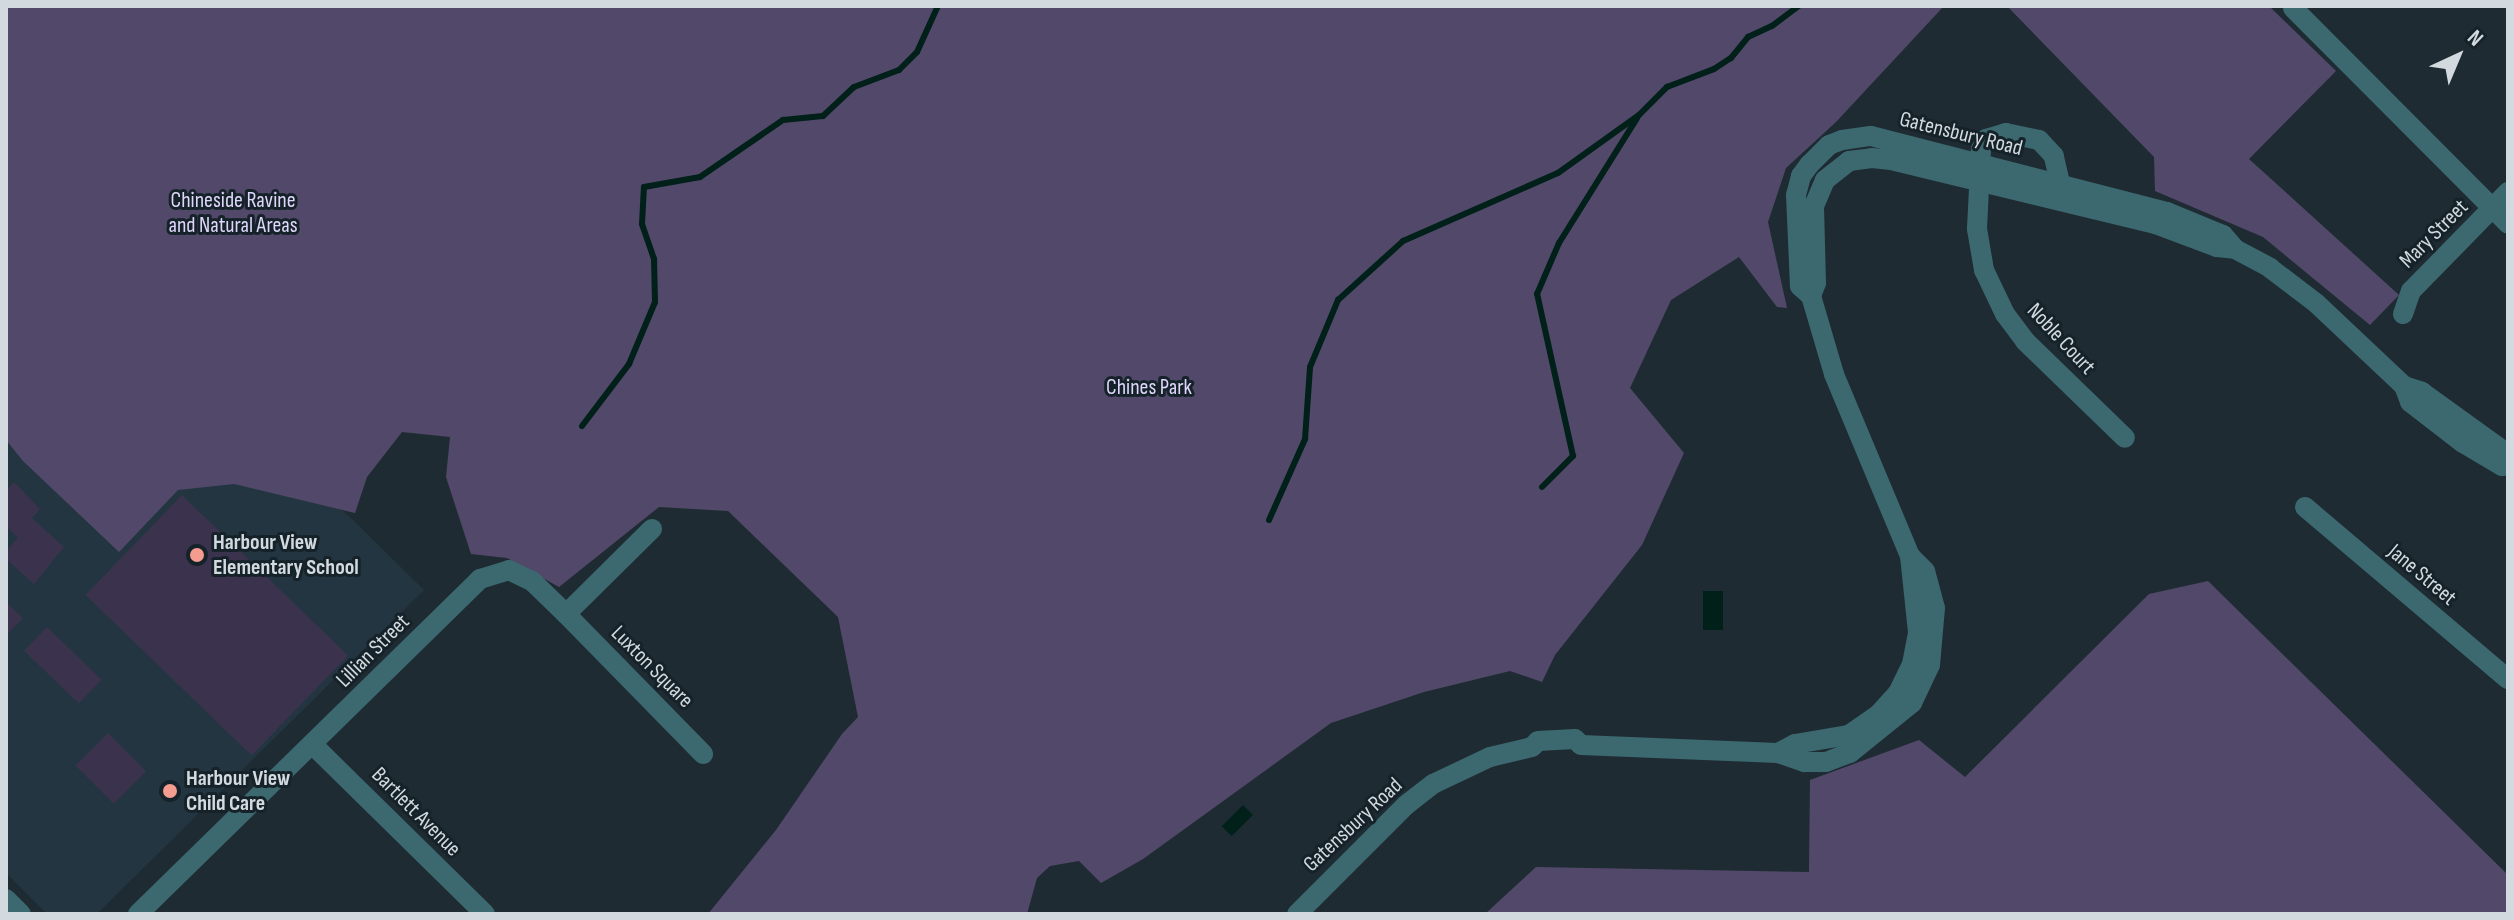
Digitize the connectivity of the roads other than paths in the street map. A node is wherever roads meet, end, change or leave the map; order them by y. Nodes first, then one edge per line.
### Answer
1 (2293, 8) edge
2 (1980, 174) junction
3 (2060, 183) junction
4 (2501, 200) edge
5 (2508, 224) edge
6 (2235, 249) junction
7 (2403, 314) dead end
8 (2404, 386) junction
9 (2125, 438) dead end
10 (2508, 454) edge
11 (2508, 465) edge
12 (2305, 507) dead end
13 (652, 529) dead end
14 (566, 614) junction
15 (2508, 679) edge
16 (313, 745) junction
17 (703, 754) dead end
18 (6, 899) edge
19 (1294, 913) edge
20 (21, 914) edge
21 (138, 914) edge
22 (485, 914) edge

1 - 4 street
2 - 3 street, Gatensbury Road
2 - 3 street
2 - 6 street, Gatensbury Road
2 - 9 street, Noble Court
2 - 19 street, Gatensbury Road
3 - 6 street, Gatensbury Road
4 - 5 street
4 - 7 street, Mary Street
6 - 8 street, Gatensbury Road
8 - 10 street, Gatensbury Road
8 - 11 street, Gatensbury Road
12 - 15 street, Jane Street
13 - 14 street
14 - 16 street, Lillian Street
14 - 17 street, Luxton Square
16 - 21 street, Lillian Street
16 - 22 street, Bartlett Avenue
18 - 20 street

